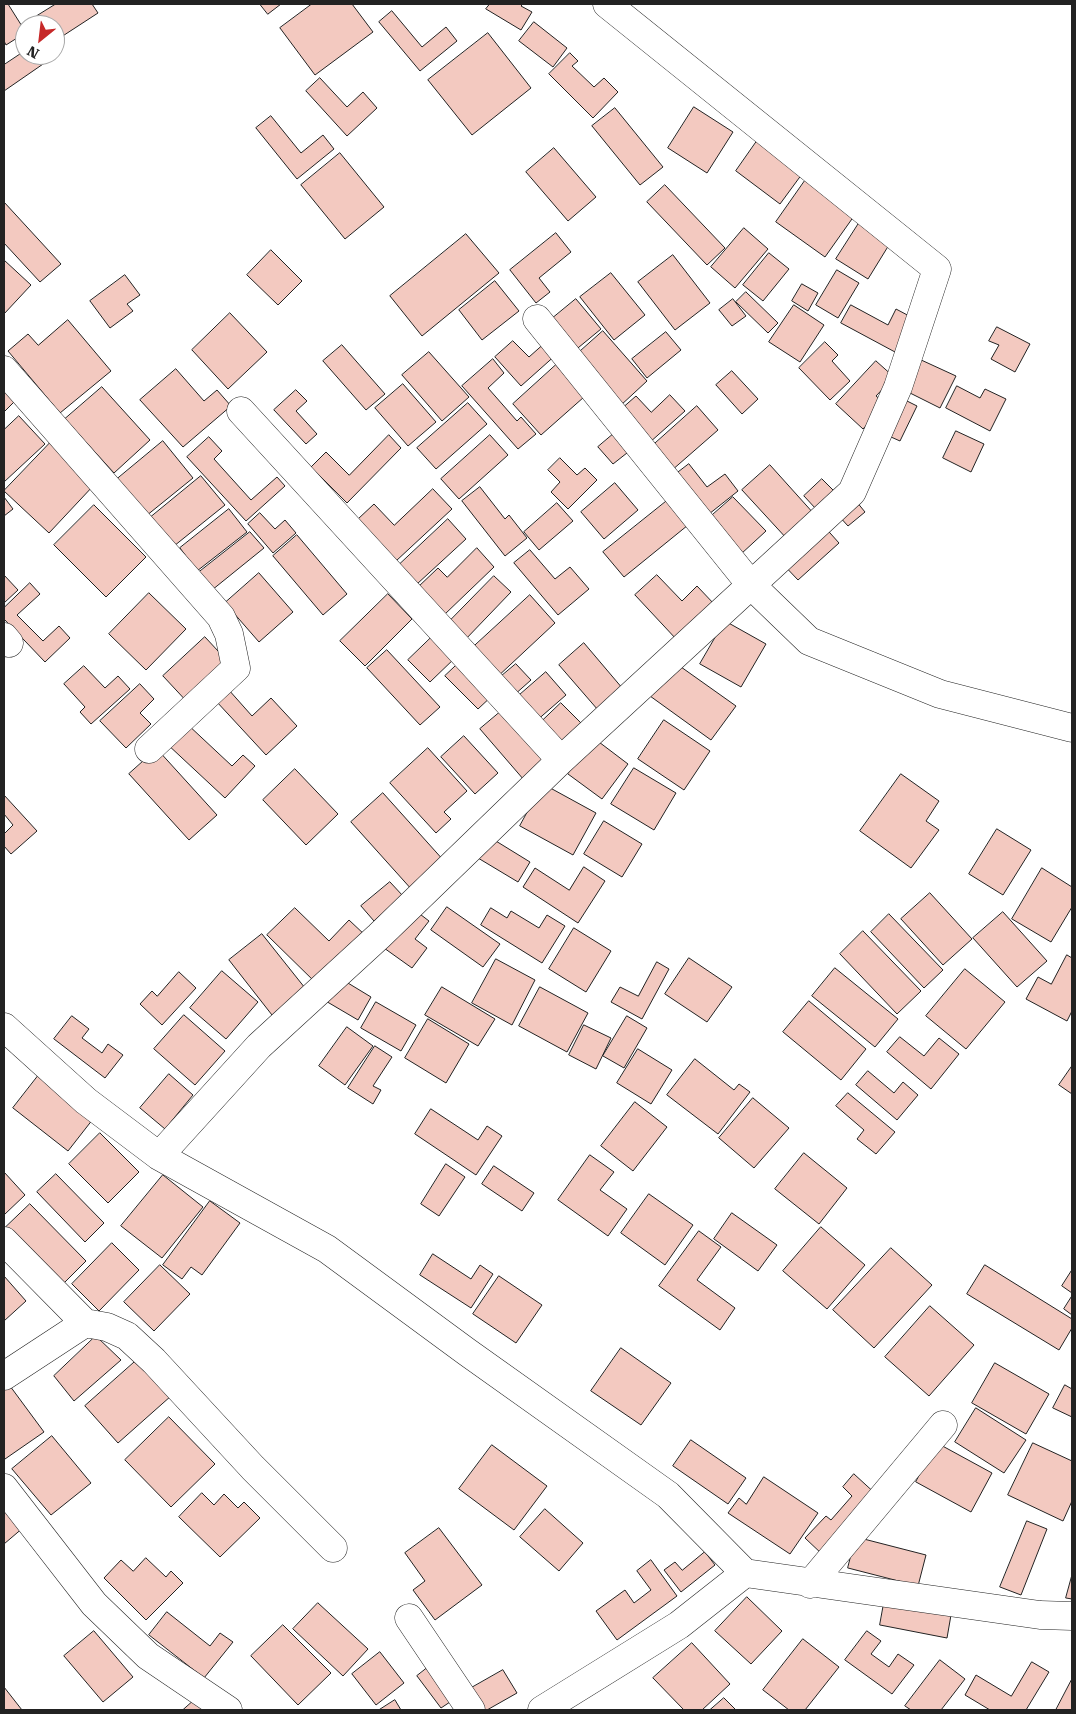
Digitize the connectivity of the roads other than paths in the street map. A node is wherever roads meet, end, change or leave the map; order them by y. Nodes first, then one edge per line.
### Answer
1 (607, 4) edge
2 (537, 319) dead end
3 (4, 370) edge
4 (241, 411) dead end
5 (751, 585) junction
6 (1072, 728) edge
7 (149, 749) dead end
8 (561, 760) junction
9 (4, 1027) edge
10 (159, 1156) junction
11 (4, 1241) edge
12 (84, 1323) junction
13 (4, 1376) edge
14 (943, 1425) dead end
15 (4, 1488) edge
16 (333, 1548) dead end
17 (745, 1574) junction
18 (810, 1584) junction
19 (1072, 1616) edge
20 (409, 1618) dead end
21 (228, 1710) edge
22 (471, 1710) edge
23 (542, 1710) edge

1 - 5 street
2 - 5 street
3 - 7 street
4 - 8 street
5 - 6 street
5 - 8 street
8 - 10 street
9 - 10 street
10 - 17 street
11 - 12 street
12 - 13 street
12 - 16 street
14 - 18 street
15 - 21 street
17 - 18 street
17 - 23 street
18 - 19 street
20 - 22 street

